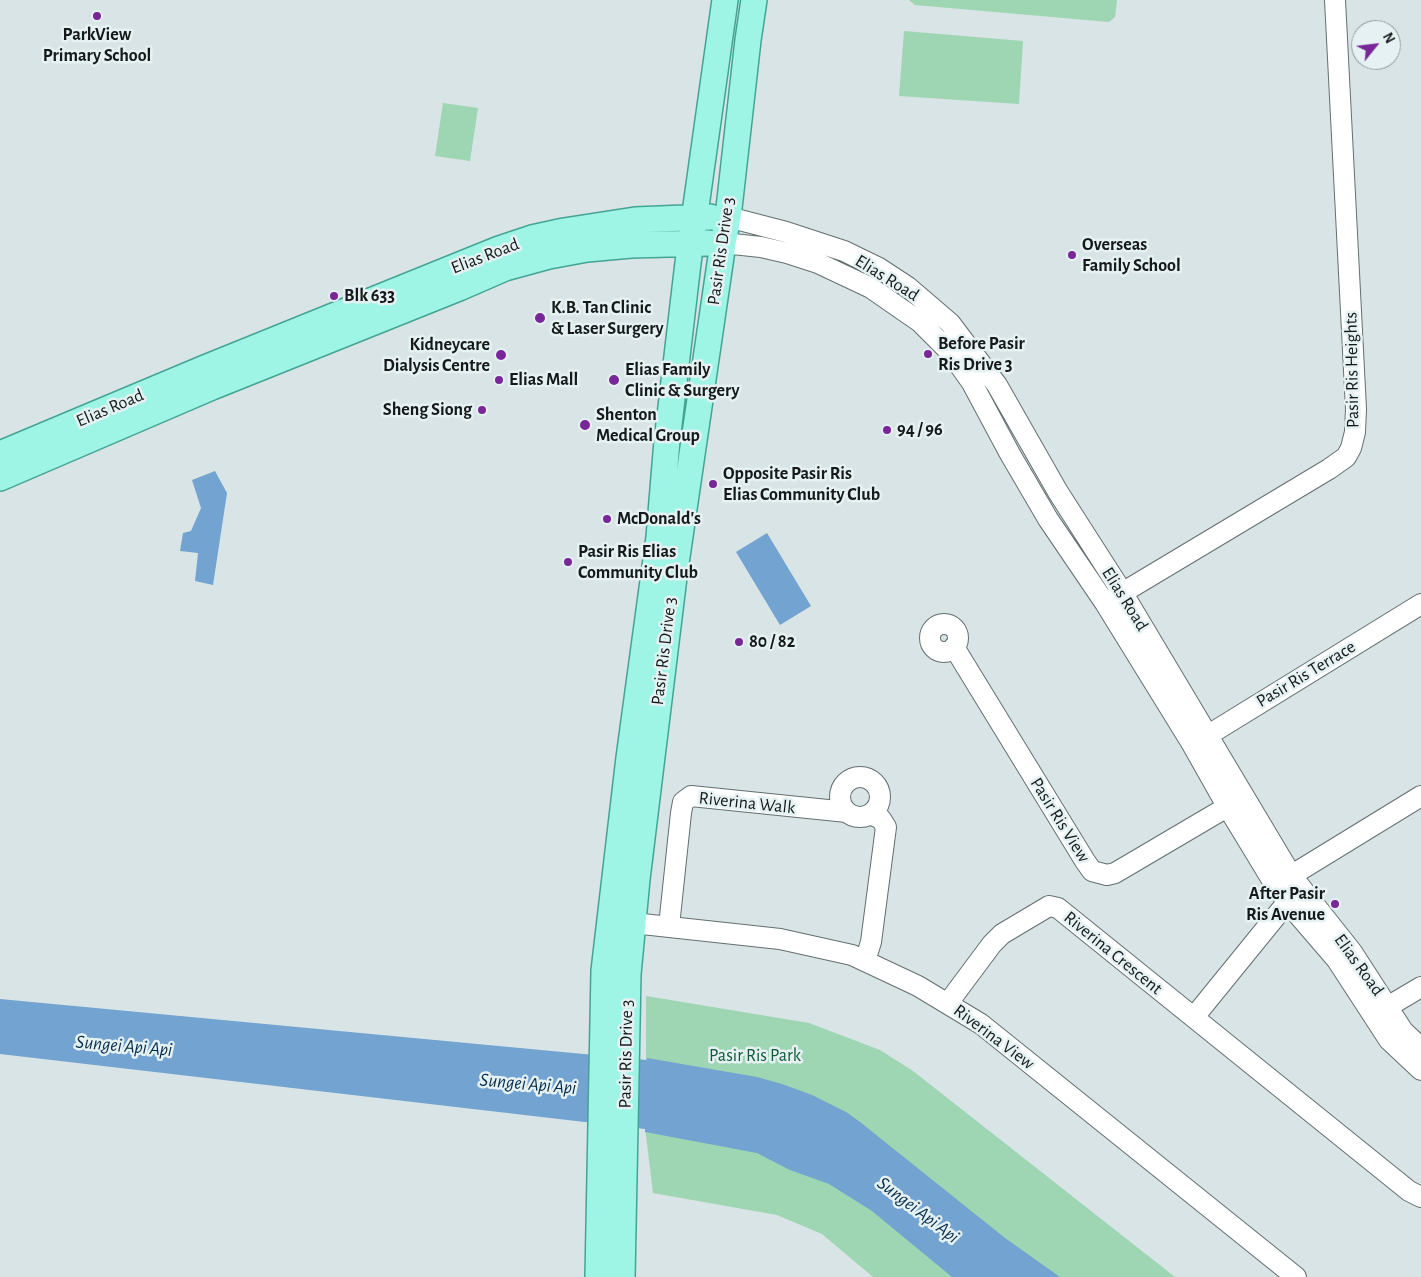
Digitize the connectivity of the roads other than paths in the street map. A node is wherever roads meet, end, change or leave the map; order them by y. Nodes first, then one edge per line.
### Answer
1 (726, 0) edge
2 (754, 0) edge
3 (1335, 0) edge
4 (696, 217) junction
5 (728, 217) junction
6 (722, 243) junction
7 (690, 244) junction
8 (0, 454) edge
9 (0, 478) edge
10 (1122, 592) junction
11 (1105, 603) junction
12 (1421, 604) edge
13 (954, 647) dead end
14 (1200, 740) junction
15 (1421, 796) edge
16 (1235, 802) junction
17 (847, 812) junction
18 (870, 814) junction
19 (1289, 888) junction
20 (633, 923) junction
21 (669, 926) junction
22 (865, 961) junction
23 (616, 972) junction
24 (1421, 987) edge
25 (948, 1004) junction
26 (1381, 1011) junction
27 (1194, 1017) junction
28 (1421, 1048) edge
29 (1421, 1070) edge
30 (1421, 1197) edge
31 (598, 1277) edge
32 (622, 1277) edge
33 (1296, 1277) edge

1 - 4 main road, Pasir Ris Drive 3
2 - 5 main road, Pasir Ris Drive 3
3 - 10 street, Pasir Ris Heights
4 - 5 main road, Elias Road
4 - 7 main road, Pasir Ris Drive 3
4 - 8 main road, Elias Road
5 - 6 main road, Pasir Ris Drive 3
5 - 10 street, Elias Road
6 - 7 main road, Elias Road
6 - 11 street, Elias Road
6 - 20 main road, Pasir Ris Drive 3
7 - 9 main road, Elias Road
7 - 23 main road, Pasir Ris Drive 3
10 - 11 street, Pasir Ris Heights
10 - 14 street, Elias Road
11 - 14 street, Elias Road
12 - 14 street, Pasir Ris Terrace
13 - 16 street, Pasir Ris View
14 - 16 street, Elias Road
15 - 19 street
16 - 19 street, Elias Road
17 - 18 street, Riverina Walk
17 - 18 street
17 - 21 street, Riverina Walk
18 - 22 street
19 - 26 street, Elias Road
19 - 27 street
20 - 21 street, Riverina View
20 - 23 main road, Pasir Ris Drive 3
21 - 22 street, Riverina View
22 - 25 street, Riverina View
23 - 31 main road, Pasir Ris Drive 3
23 - 32 main road, Pasir Ris Drive 3
24 - 26 street
25 - 27 street, Riverina Crescent
25 - 33 street, Riverina View
26 - 28 street, Elias Road
26 - 29 street, Elias Road
27 - 30 street, Riverina Crescent

